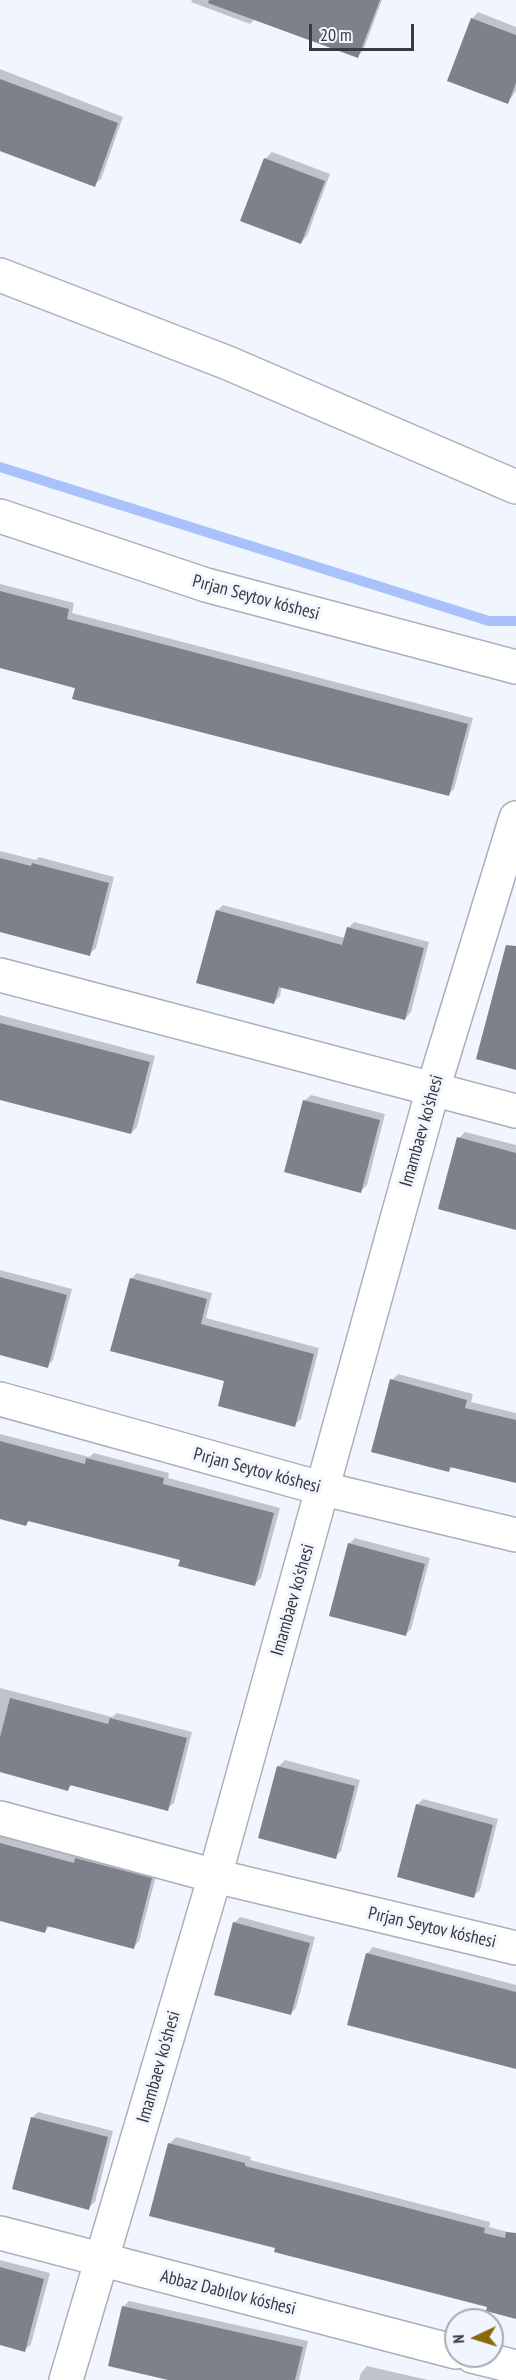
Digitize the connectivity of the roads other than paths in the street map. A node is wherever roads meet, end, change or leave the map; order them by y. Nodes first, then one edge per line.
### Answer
1 (0, 275) edge
2 (516, 487) edge
3 (0, 516) edge
4 (516, 667) edge
5 (516, 818) edge
6 (0, 975) edge
7 (433, 1089) junction
8 (516, 1111) edge
9 (0, 1400) edge
10 (324, 1489) junction
11 (516, 1535) edge
12 (0, 1818) edge
13 (215, 1876) junction
14 (516, 1948) edge
15 (0, 2233) edge
16 (102, 2261) junction
17 (444, 2349) edge
18 (66, 2380) edge

1 - 2 street
3 - 4 street, Pırjan Seytov kóshesi
5 - 7 street, Imambaev ko'shesi
6 - 7 street
7 - 8 street
7 - 10 street, Imambaev ko'shesi
9 - 10 street, Pırjan Seytov kóshesi
10 - 11 street, Pırjan Seytov kóshesi
10 - 13 street, Imambaev ko'shesi
12 - 13 street, Pırjan Seytov kóshesi
13 - 14 street, Pırjan Seytov kóshesi
13 - 16 street, Imambaev ko'shesi
15 - 16 street, Abbaz Dabılov kóshesi
16 - 17 street, Abbaz Dabılov kóshesi
16 - 18 street, Imambaev ko'shesi

